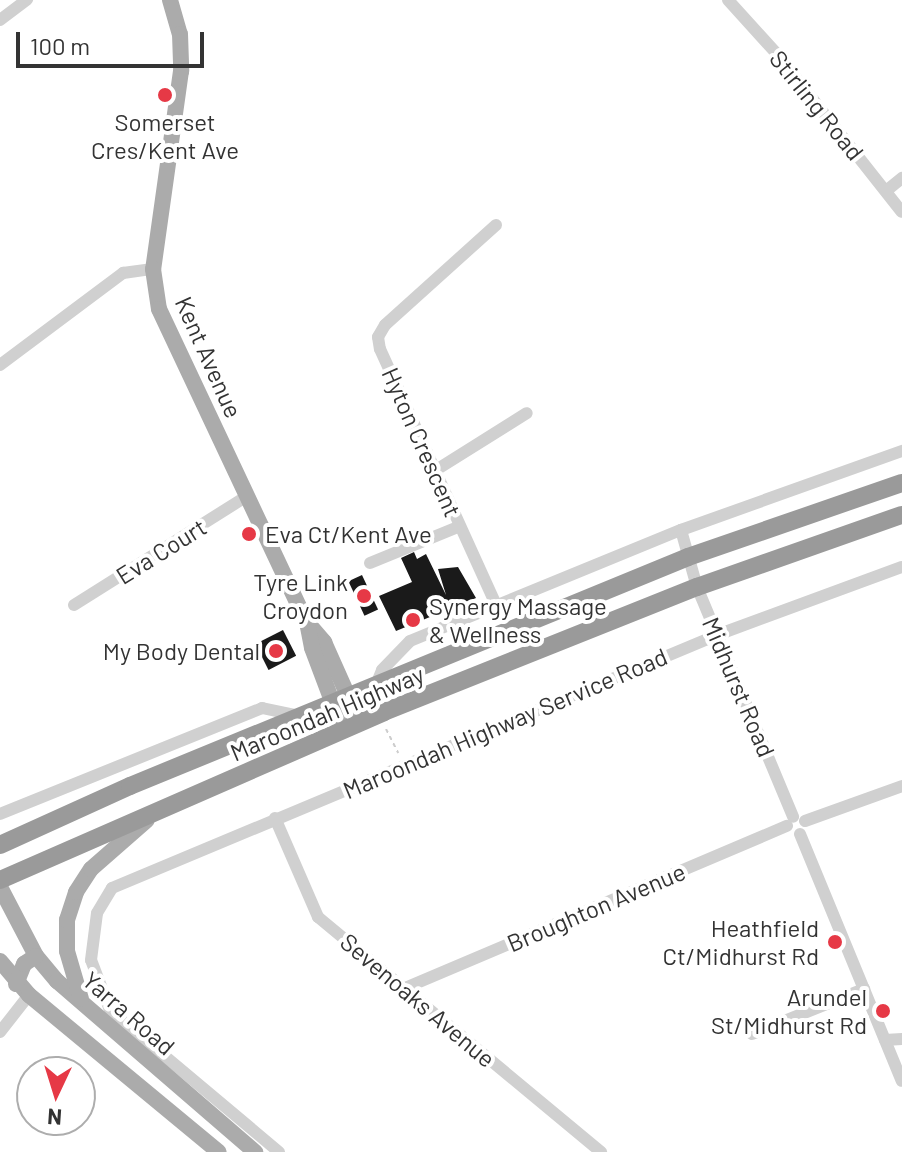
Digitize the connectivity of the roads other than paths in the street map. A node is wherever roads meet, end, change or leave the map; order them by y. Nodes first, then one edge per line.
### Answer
1 (27, 0) edge
2 (170, 0) edge
3 (728, 0) edge
4 (0, 20) edge
5 (902, 178) edge
6 (886, 191) junction
7 (902, 212) edge
8 (496, 225) dead end
9 (153, 269) junction
10 (0, 365) edge
11 (527, 413) dead end
12 (902, 451) edge
13 (436, 470) junction
14 (902, 483) edge
15 (247, 496) junction
16 (902, 515) edge
17 (460, 526) junction
18 (681, 530) junction
19 (688, 557) junction
20 (370, 563) dead end
21 (902, 567) edge
22 (697, 587) junction
23 (74, 605) dead end
24 (497, 607) junction
25 (306, 621) junction
26 (717, 635) junction
27 (376, 685) junction
28 (349, 696) junction
29 (331, 703) junction
30 (301, 716) junction
31 (351, 726) junction
32 (902, 786) edge
33 (161, 809) junction
34 (0, 814) edge
35 (275, 818) junction
36 (796, 824) junction
37 (0, 845) edge
38 (0, 880) edge
39 (0, 887) edge
40 (36, 956) junction
41 (0, 961) edge
42 (0, 975) edge
43 (405, 988) junction
44 (864, 989) junction
45 (22, 990) junction
46 (89, 1012) junction
47 (0, 1032) edge
48 (752, 1034) dead end
49 (902, 1039) edge
50 (885, 1040) junction
51 (167, 1068) junction
52 (902, 1081) edge
53 (147, 1093) junction
54 (219, 1152) edge
55 (255, 1152) edge
56 (279, 1152) edge
57 (601, 1152) edge

1 - 4 street
2 - 9 main road, Kent Avenue
3 - 6 street, Stirling Road
5 - 6 street
6 - 7 street, Stirling Road
8 - 13 street, Hyton Crescent
9 - 10 street
9 - 15 main road, Kent Avenue
11 - 13 street
12 - 18 street
13 - 17 street, Hyton Crescent
14 - 19 highway, Maroondah Highway
15 - 23 street, Eva Court
15 - 25 main road, Kent Avenue
16 - 22 highway, Maroondah Highway
17 - 20 street
17 - 24 street, Hyton Crescent
18 - 19 street, Midhurst Road
18 - 24 street
19 - 22 street, Midhurst Road
19 - 27 highway, Maroondah Highway
21 - 26 street, Maroondah Highway Service Road
22 - 26 street, Midhurst Road
22 - 31 highway, Maroondah Highway
24 - 27 street
25 - 28 main road, Kent Avenue
25 - 29 main road, Kent Avenue
26 - 35 street, Maroondah Highway Service Road
26 - 36 street, Midhurst Road
27 - 28 highway, Maroondah Highway
28 - 29 highway, Maroondah Highway
28 - 31 main road, Kent Avenue
29 - 30 highway, Maroondah Highway
29 - 31 main road, Kent Avenue
30 - 34 street
30 - 37 highway, Maroondah Highway
31 - 33 highway, Maroondah Highway
32 - 36 street, Broughton Avenue
33 - 38 highway, Maroondah Highway
33 - 46 main road
35 - 43 street, Sevenoaks Avenue
35 - 51 street, Maroondah Highway Service Road
36 - 43 street, Broughton Avenue
36 - 44 street, Midhurst Road
39 - 40 main road, Yarra Road
40 - 45 main road
40 - 46 main road, Yarra Road
41 - 45 main road, Yarra Road
42 - 45 main road
43 - 57 street, Sevenoaks Avenue
44 - 48 street
44 - 50 street, Midhurst Road
45 - 47 street
45 - 53 main road, Yarra Road
46 - 51 main road, Yarra Road
49 - 50 street
50 - 52 street, Midhurst Road
51 - 53 main road
51 - 55 main road, Yarra Road
51 - 56 street
53 - 54 main road, Yarra Road

